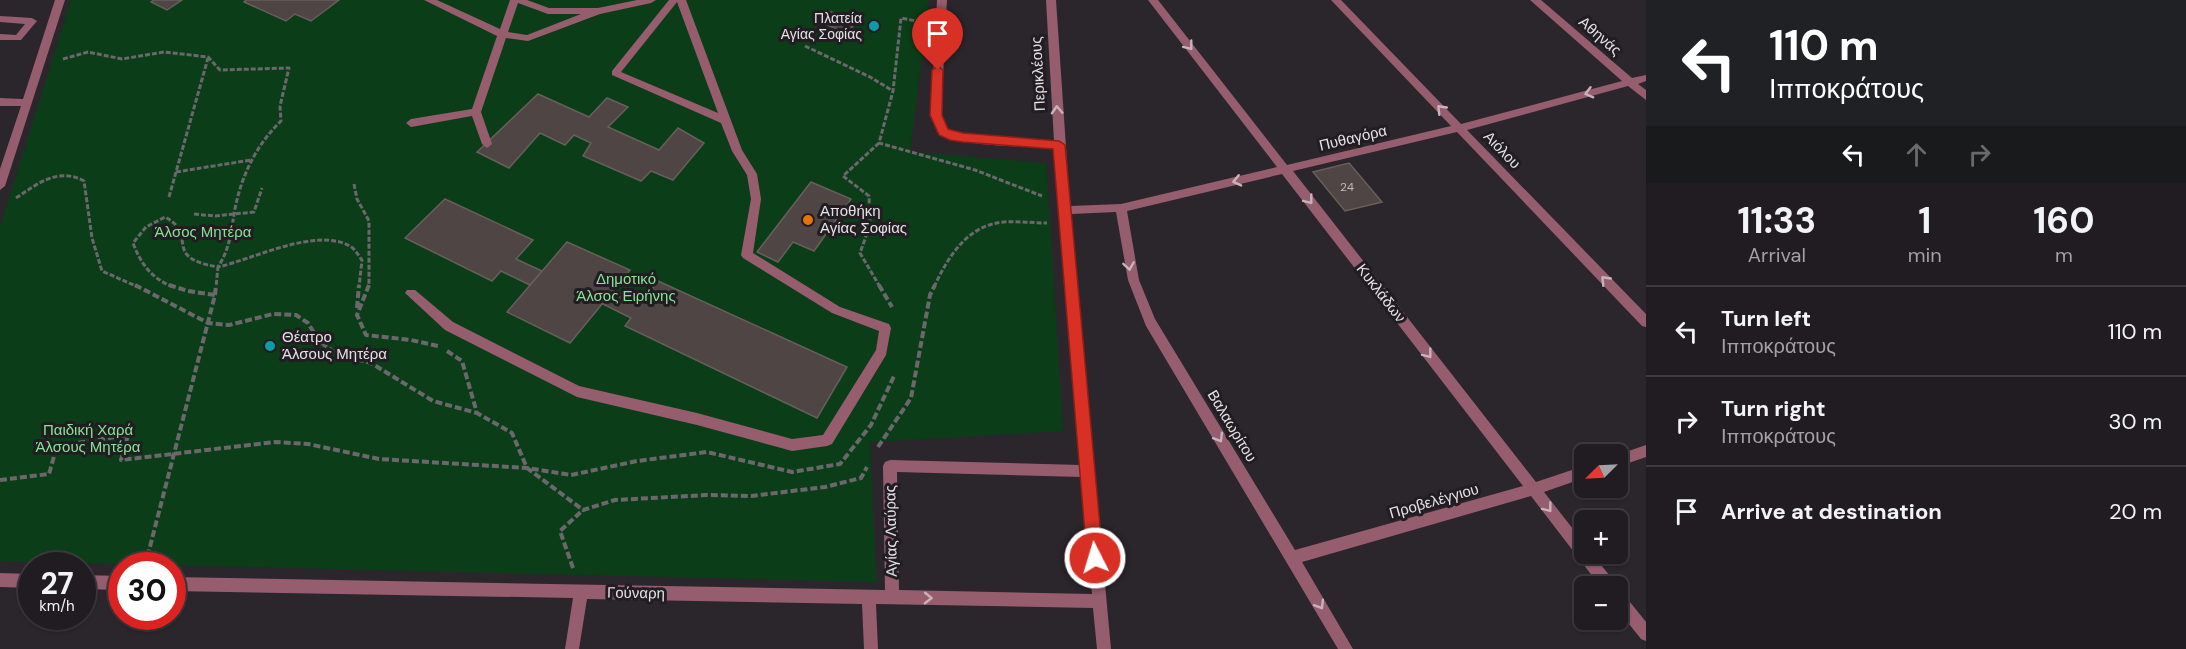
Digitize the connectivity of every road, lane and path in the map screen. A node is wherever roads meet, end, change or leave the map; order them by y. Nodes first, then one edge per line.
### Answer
1 (60, 0) edge
2 (429, 0) edge
3 (516, 0) edge
4 (651, 0) edge
5 (674, 0) edge
6 (681, 0) edge
7 (942, 0) edge
8 (1051, 0) edge
9 (1153, 0) edge
10 (1336, 0) edge
11 (1535, 0) edge
12 (598, 11) junction
13 (0, 19) edge
14 (26, 29) junction
15 (51, 30) junction
16 (504, 35) junction
17 (0, 37) edge
18 (805, 46) dead end
19 (208, 57) junction
20 (41, 61) junction
21 (1646, 78) edge
22 (1630, 82) junction
23 (893, 91) dead end
24 (1646, 96) edge
25 (0, 102) edge
26 (27, 103) junction
27 (476, 112) junction
28 (726, 121) junction
29 (411, 123) dead end
30 (1460, 128) junction
31 (487, 144) dead end
32 (1059, 145) junction
33 (252, 160) junction
34 (1285, 170) junction
35 (176, 172) junction
36 (354, 184) dead end
37 (0, 186) edge
38 (262, 188) dead end
39 (170, 197) dead end
40 (7, 203) dead end
41 (1121, 208) junction
42 (1065, 210) junction
43 (194, 214) dead end
44 (234, 214) junction
45 (1050, 223) dead end
46 (218, 267) junction
47 (411, 294) dead end
48 (215, 295) junction
49 (357, 315) junction
50 (1646, 322) edge
51 (208, 323) junction
52 (477, 413) junction
53 (1646, 451) edge
54 (175, 452) junction
55 (875, 452) dead end
56 (1628, 457) edge
57 (870, 461) dead end
58 (1087, 471) junction
59 (1574, 475) edge
60 (0, 480) edge
61 (1533, 489) junction
62 (583, 510) junction
63 (149, 552) edge
64 (1292, 558) junction
65 (1601, 576) edge
66 (0, 580) edge
67 (18, 581) edge
68 (186, 584) edge
69 (581, 592) junction
70 (870, 597) junction
71 (892, 597) junction
72 (1099, 601) junction
73 (1628, 611) edge
74 (1646, 634) edge
75 (572, 649) edge
76 (871, 649) edge
77 (1104, 649) edge
78 (1346, 649) edge

1 - 15 street
2 - 16 street
3 - 12 street
3 - 16 street
4 - 12 street
5 - 28 street
6 - 28 street
7 - 32 street
32 -> 8 street, Περικλέους
9 -> 34 street, Κυκλάδων
30 -> 10 street, Αιόλου
11 - 22 street, Αθηνάς
12 - 16 street
13 - 14 street
14 - 15 street
14 - 17 street
15 - 20 street
16 - 27 street
18 - 23 path
19 - 20 path
19 - 33 path
19 - 35 path
20 - 26 street
21 - 22 street, Πυθαγόρα
22 - 24 street, Αθηνάς
22 -> 30 street, Πυθαγόρα
25 - 26 street
26 - 37 street
27 - 29 street
27 - 31 street
28 - 47 street
30 - 34 street, Πυθαγόρα
50 -> 30 street, Αιόλου
32 - 42 street, Περικλέους
33 - 35 path
33 - 44 path
34 -> 41 street, Πυθαγόρα
34 -> 61 street, Κυκλάδων
35 - 39 path
36 - 49 path
38 - 44 path
40 - 51 path
41 - 42 street, Πυθαγόρα
41 -> 64 street, Βαλαωρίτου
42 - 58 street, Περικλέους
43 - 44 path
44 - 46 path
45 - 55 path
46 - 48 path
46 - 48 path
46 - 49 path
48 - 51 path
49 - 52 path
51 - 52 path
51 - 54 path
52 - 62 path
53 - 56 street
54 - 60 path
54 - 63 path
57 - 62 path
58 - 71 street, Αγίας Λαύρας
58 - 72 street, Περικλέους
59 - 61 street, Προβελέγγιου
61 - 64 street, Προβελέγγιου
61 -> 65 street, Κυκλάδων
62 - 69 path
64 -> 78 street, Βαλαωρίτου
66 - 67 street
68 - 69 street, Γούναρη
69 - 70 street, Γούναρη
69 - 75 street
70 - 71 street, Γούναρη
70 - 76 street
71 -> 72 street, Γούναρη
72 - 77 street, Περικλέους
73 - 74 street

